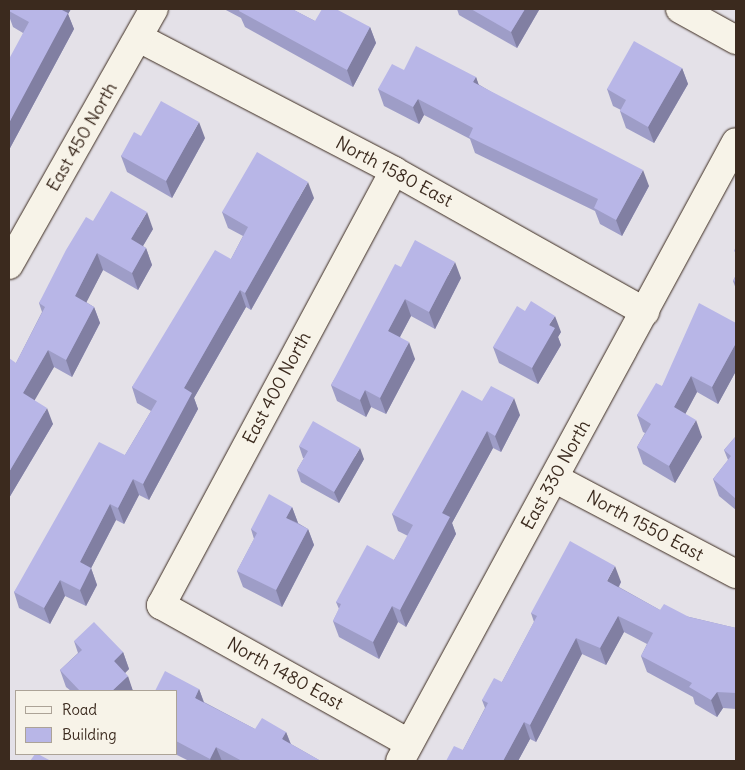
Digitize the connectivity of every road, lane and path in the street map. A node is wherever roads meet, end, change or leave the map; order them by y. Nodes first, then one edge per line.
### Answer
1 (154, 9) edge
2 (680, 9) edge
3 (139, 38) junction
4 (736, 40) edge
5 (736, 142) edge
6 (394, 171) junction
7 (9, 265) edge
8 (646, 312) junction
9 (554, 478) junction
10 (736, 574) edge
11 (161, 605) joint
12 (405, 752) edge

1 - 3 street, East 450 North
2 - 4 street
3 - 6 street, North 1580 East
3 - 7 street, East 450 North
5 - 8 street, East 330 North
6 - 8 street, North 1580 East
6 - 11 street, East 400 North
8 - 9 street, East 330 North
9 - 10 street, North 1550 East
9 - 12 street, East 330 North
11 - 12 street, North 1480 East

